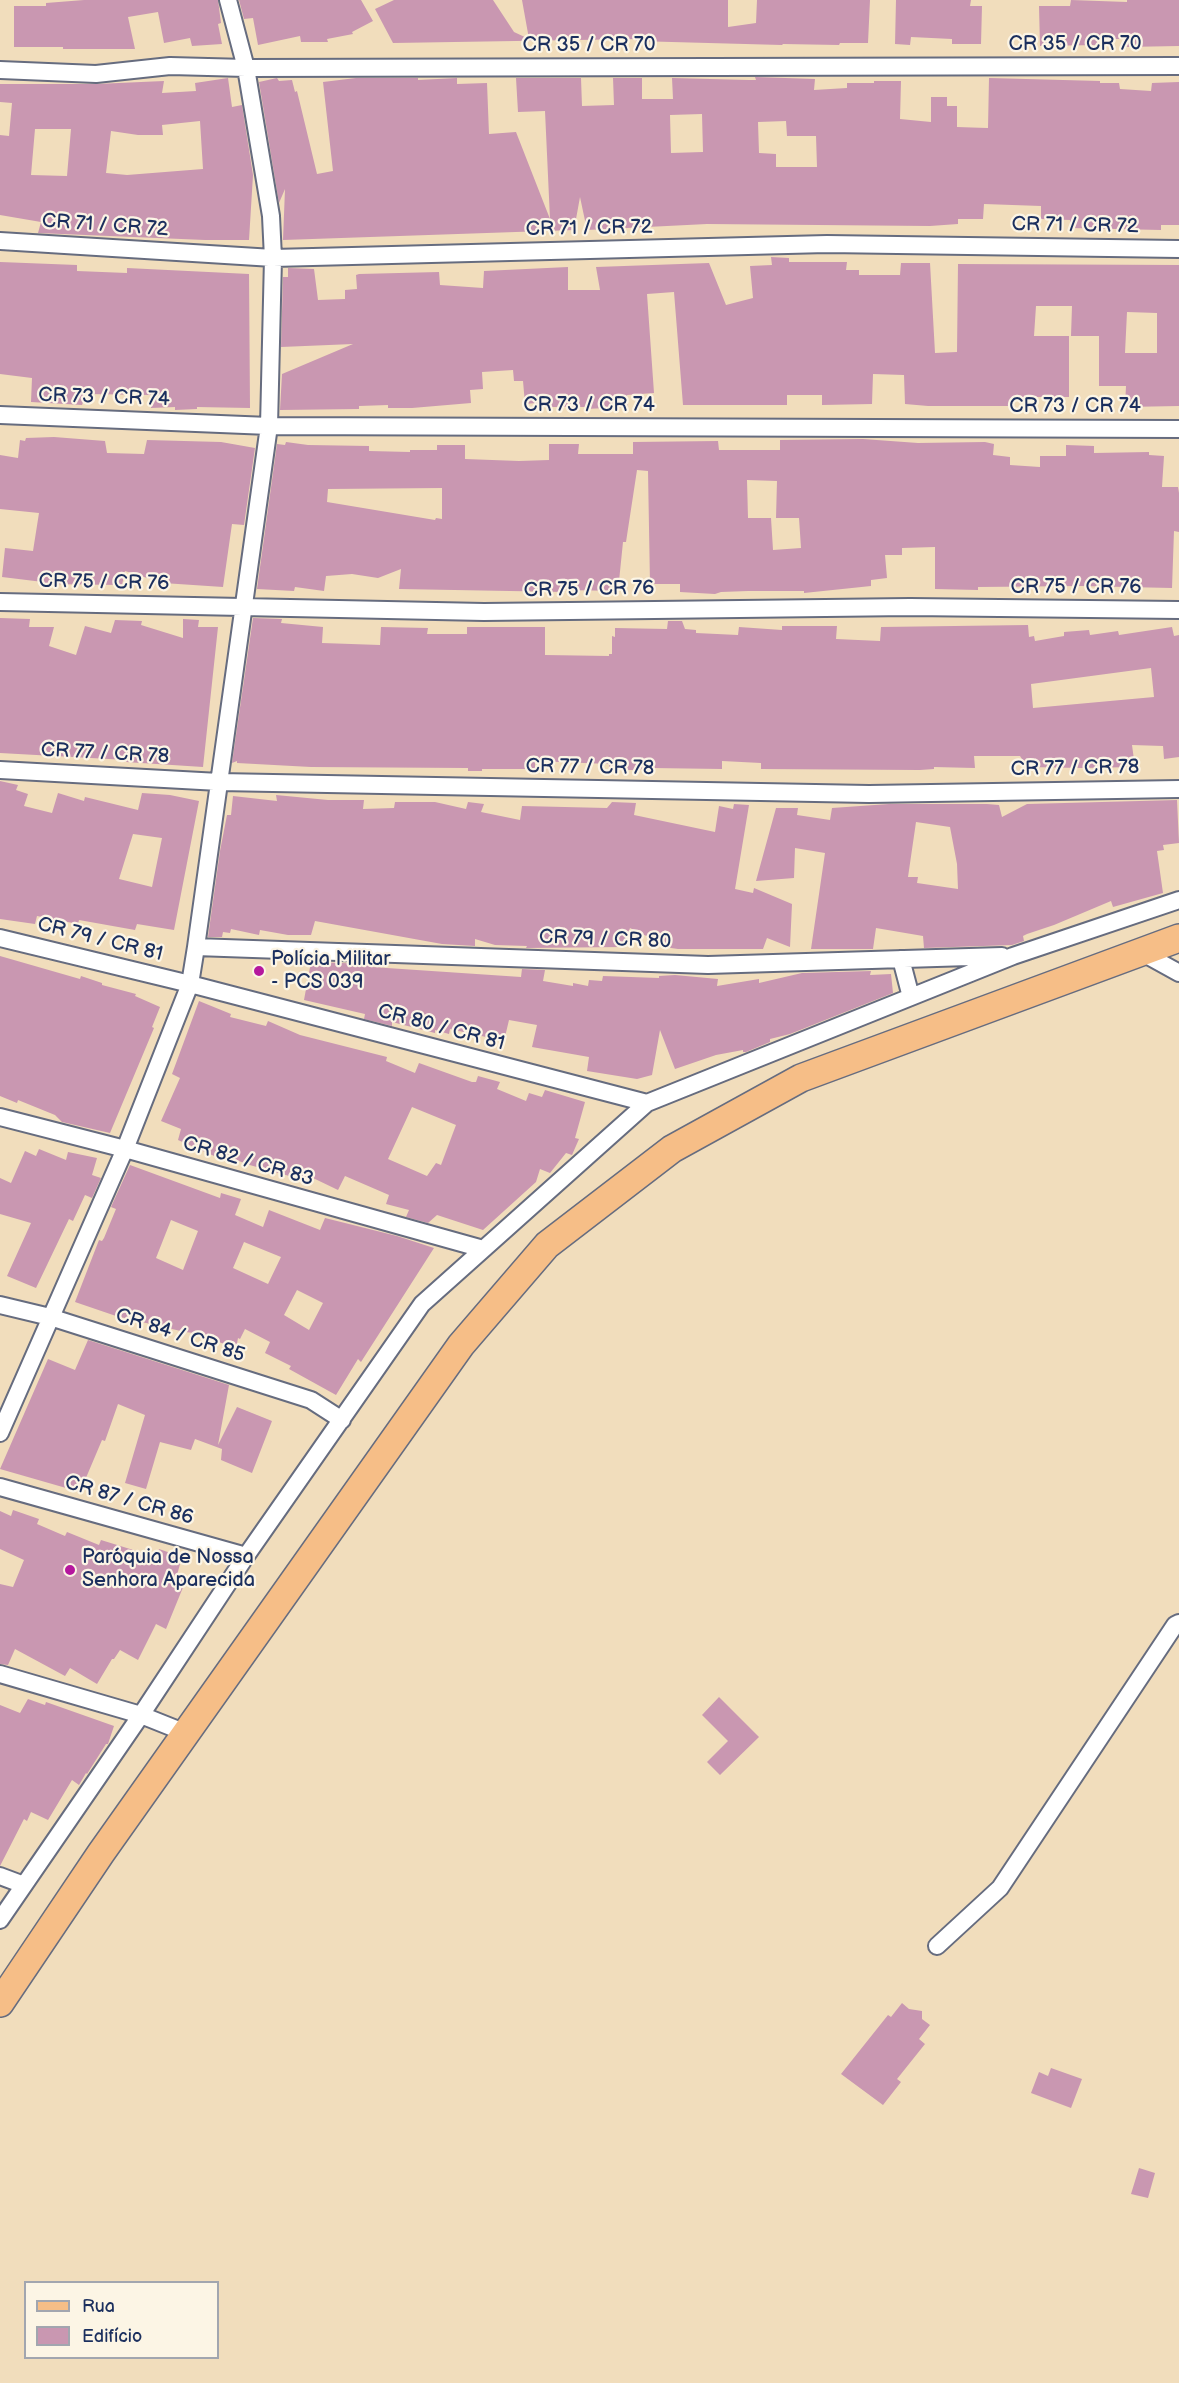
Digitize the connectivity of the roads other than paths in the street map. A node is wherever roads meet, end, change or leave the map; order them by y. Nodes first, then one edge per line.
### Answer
1 (228, 0) edge
2 (1179, 66) edge
3 (246, 68) junction
4 (0, 70) edge
5 (0, 241) edge
6 (1179, 249) edge
7 (273, 258) junction
8 (0, 415) edge
9 (269, 426) junction
10 (1179, 429) edge
11 (0, 602) edge
12 (242, 606) junction
13 (1179, 609) edge
14 (0, 770) edge
15 (219, 782) junction
16 (1179, 789) edge
17 (1179, 900) edge
18 (0, 938) edge
19 (1179, 938) edge
20 (196, 947) junction
21 (1141, 952) junction
22 (1013, 956) junction
23 (901, 959) junction
24 (1179, 973) edge
25 (190, 984) junction
26 (911, 997) junction
27 (647, 1103) junction
28 (0, 1117) edge
29 (125, 1149) junction
30 (483, 1249) junction
31 (0, 1305) edge
32 (50, 1317) junction
33 (342, 1420) junction
34 (0, 1433) edge
35 (0, 1487) edge
36 (246, 1556) junction
37 (1179, 1623) edge
38 (0, 1674) edge
39 (141, 1715) junction
40 (186, 1733) junction
41 (0, 1876) edge
42 (24, 1885) junction
43 (0, 1920) edge
44 (937, 1946) dead end
45 (0, 2003) edge

1 - 3 street
2 - 3 street, CR 35 / CR 70
3 - 4 street, CR 35 / CR 70
3 - 7 street
5 - 7 street, CR 71 / CR 72
6 - 7 street, CR 71 / CR 72
7 - 9 street
8 - 9 street, CR 73 / CR 74
9 - 10 street, CR 73 / CR 74
9 - 12 street
11 - 12 street, CR 75 / CR 76
12 - 13 street, CR 75 / CR 76
12 - 15 street
14 - 15 street, CR 77 / CR 78
15 - 16 street, CR 77 / CR 78
15 - 20 street
17 - 22 street
18 - 25 street, CR 79 / CR 81
19 - 21 main road
20 - 23 street, CR 79 / CR 80
20 - 25 street
21 - 24 street
21 - 40 main road
22 - 23 street, CR 79 / CR 80
22 - 26 street
23 - 26 street
25 - 27 street, CR 80 / CR 81
25 - 29 street
26 - 27 street
27 - 30 street
28 - 29 street, CR 82 / CR 83
29 - 30 street, CR 82 / CR 83
29 - 32 street
30 - 33 street
31 - 32 street, CR 84 / CR 85
32 - 33 street, CR 84 / CR 85
32 - 34 street
33 - 36 street
35 - 36 street, CR 87 / CR 86
36 - 39 street
37 - 44 street
38 - 39 street
39 - 40 street
39 - 42 street
40 - 45 main road
41 - 42 street
42 - 43 street

